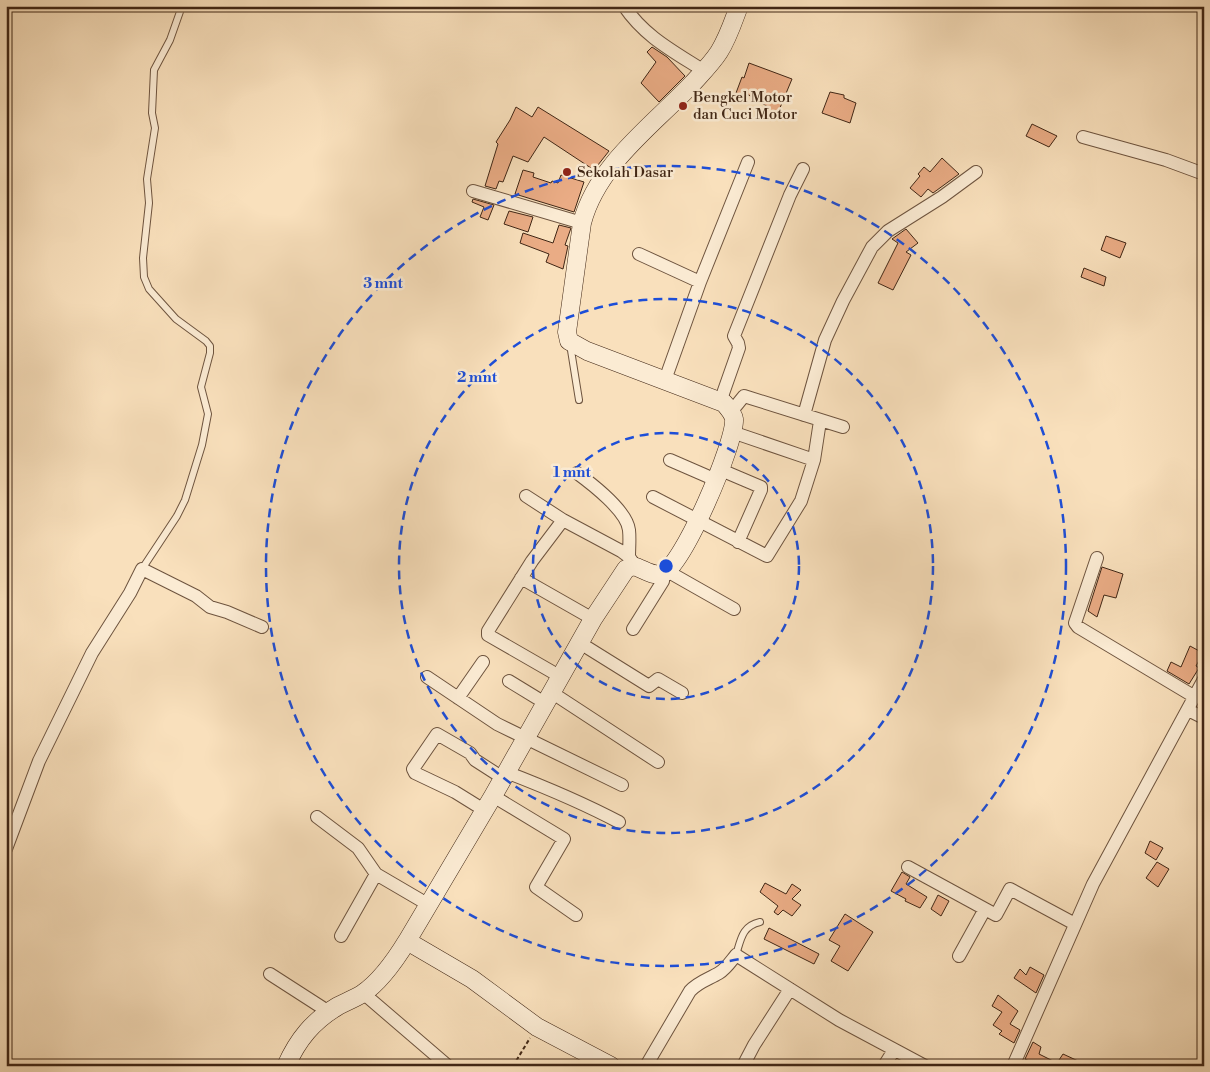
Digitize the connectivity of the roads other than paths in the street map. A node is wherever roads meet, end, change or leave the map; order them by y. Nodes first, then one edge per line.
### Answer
1 (182, 6) edge
2 (624, 6) edge
3 (739, 6) edge
4 (704, 71) junction
5 (1082, 137) dead end
6 (748, 162) dead end
7 (803, 169) dead end
8 (976, 172) dead end
9 (1204, 174) edge
10 (473, 191) dead end
11 (582, 223) junction
12 (639, 254) dead end
13 (700, 282) junction
14 (569, 340) junction
15 (665, 380) junction
16 (579, 400) dead end
17 (726, 406) junction
18 (804, 415) junction
19 (820, 421) junction
20 (843, 427) dead end
21 (732, 432) junction
22 (670, 460) dead end
23 (814, 460) junction
24 (577, 474) dead end
25 (718, 475) junction
26 (526, 496) dead end
27 (653, 498) dead end
28 (563, 520) junction
29 (698, 520) junction
30 (738, 542) junction
31 (1097, 558) dead end
32 (632, 562) junction
33 (143, 570) junction
34 (665, 572) junction
35 (521, 578) junction
36 (734, 608) dead end
37 (593, 619) junction
38 (262, 627) dead end
39 (632, 629) dead end
40 (580, 643) junction
41 (484, 662) dead end
42 (560, 676) junction
43 (426, 677) dead end
44 (1204, 679) edge
45 (509, 681) dead end
46 (682, 693) dead end
47 (1195, 697) junction
48 (458, 698) junction
49 (548, 698) junction
50 (1188, 710) junction
51 (1204, 718) edge
52 (526, 738) junction
53 (658, 762) dead end
54 (505, 775) junction
55 (622, 785) dead end
56 (488, 803) junction
57 (318, 817) dead end
58 (619, 822) dead end
59 (6, 849) edge
60 (908, 867) dead end
61 (376, 874) junction
62 (429, 905) junction
63 (985, 909) junction
64 (576, 915) dead end
65 (760, 922) dead end
66 (1075, 924) junction
67 (341, 936) dead end
68 (407, 941) junction
69 (736, 955) junction
70 (959, 956) dead end
71 (270, 974) dead end
72 (790, 989) junction
73 (363, 993) junction
74 (329, 1012) junction
75 (894, 1050) junction
76 (286, 1066) edge
77 (448, 1066) edge
78 (611, 1066) edge
79 (646, 1066) edge
80 (743, 1066) edge
81 (884, 1066) edge
82 (925, 1066) edge
83 (1013, 1066) edge

1 - 33 lane
2 - 4 street
3 - 4 street
4 - 11 street
5 - 9 street
6 - 13 street
7 - 17 street
8 - 18 street
10 - 11 street
11 - 14 street
12 - 13 street
13 - 15 street
14 - 15 street
14 - 16 lane
15 - 17 street
17 - 18 street
17 - 21 street
18 - 19 street
19 - 20 street
19 - 23 street
21 - 23 street
21 - 25 street
22 - 25 street
23 - 30 street
24 - 32 street
25 - 29 street
25 - 30 street
26 - 28 street
27 - 29 street
28 - 32 street
28 - 35 street
29 - 30 street
29 - 34 street
31 - 47 street
32 - 34 street
32 - 37 street
33 - 38 street
33 - 59 street
34 - 36 street
34 - 39 street
35 - 37 street
35 - 42 street
37 - 40 street
40 - 42 street
40 - 46 street
41 - 48 street
42 - 49 street
43 - 48 street
44 - 47 street
45 - 49 street
47 - 50 street
48 - 52 street
49 - 52 street
49 - 53 street
50 - 51 street
50 - 66 street
52 - 54 street
52 - 55 street
54 - 56 street
54 - 56 street
54 - 58 street
56 - 62 street
56 - 64 street
57 - 61 street
60 - 63 street
61 - 62 street
61 - 67 street
62 - 68 street
63 - 66 street
63 - 70 street
65 - 69 lane
66 - 83 street
68 - 73 street
68 - 78 street
69 - 72 street
69 - 79 street
71 - 74 street
72 - 75 street
72 - 80 street
73 - 74 street
73 - 77 street
74 - 76 street
75 - 81 street
75 - 82 street

